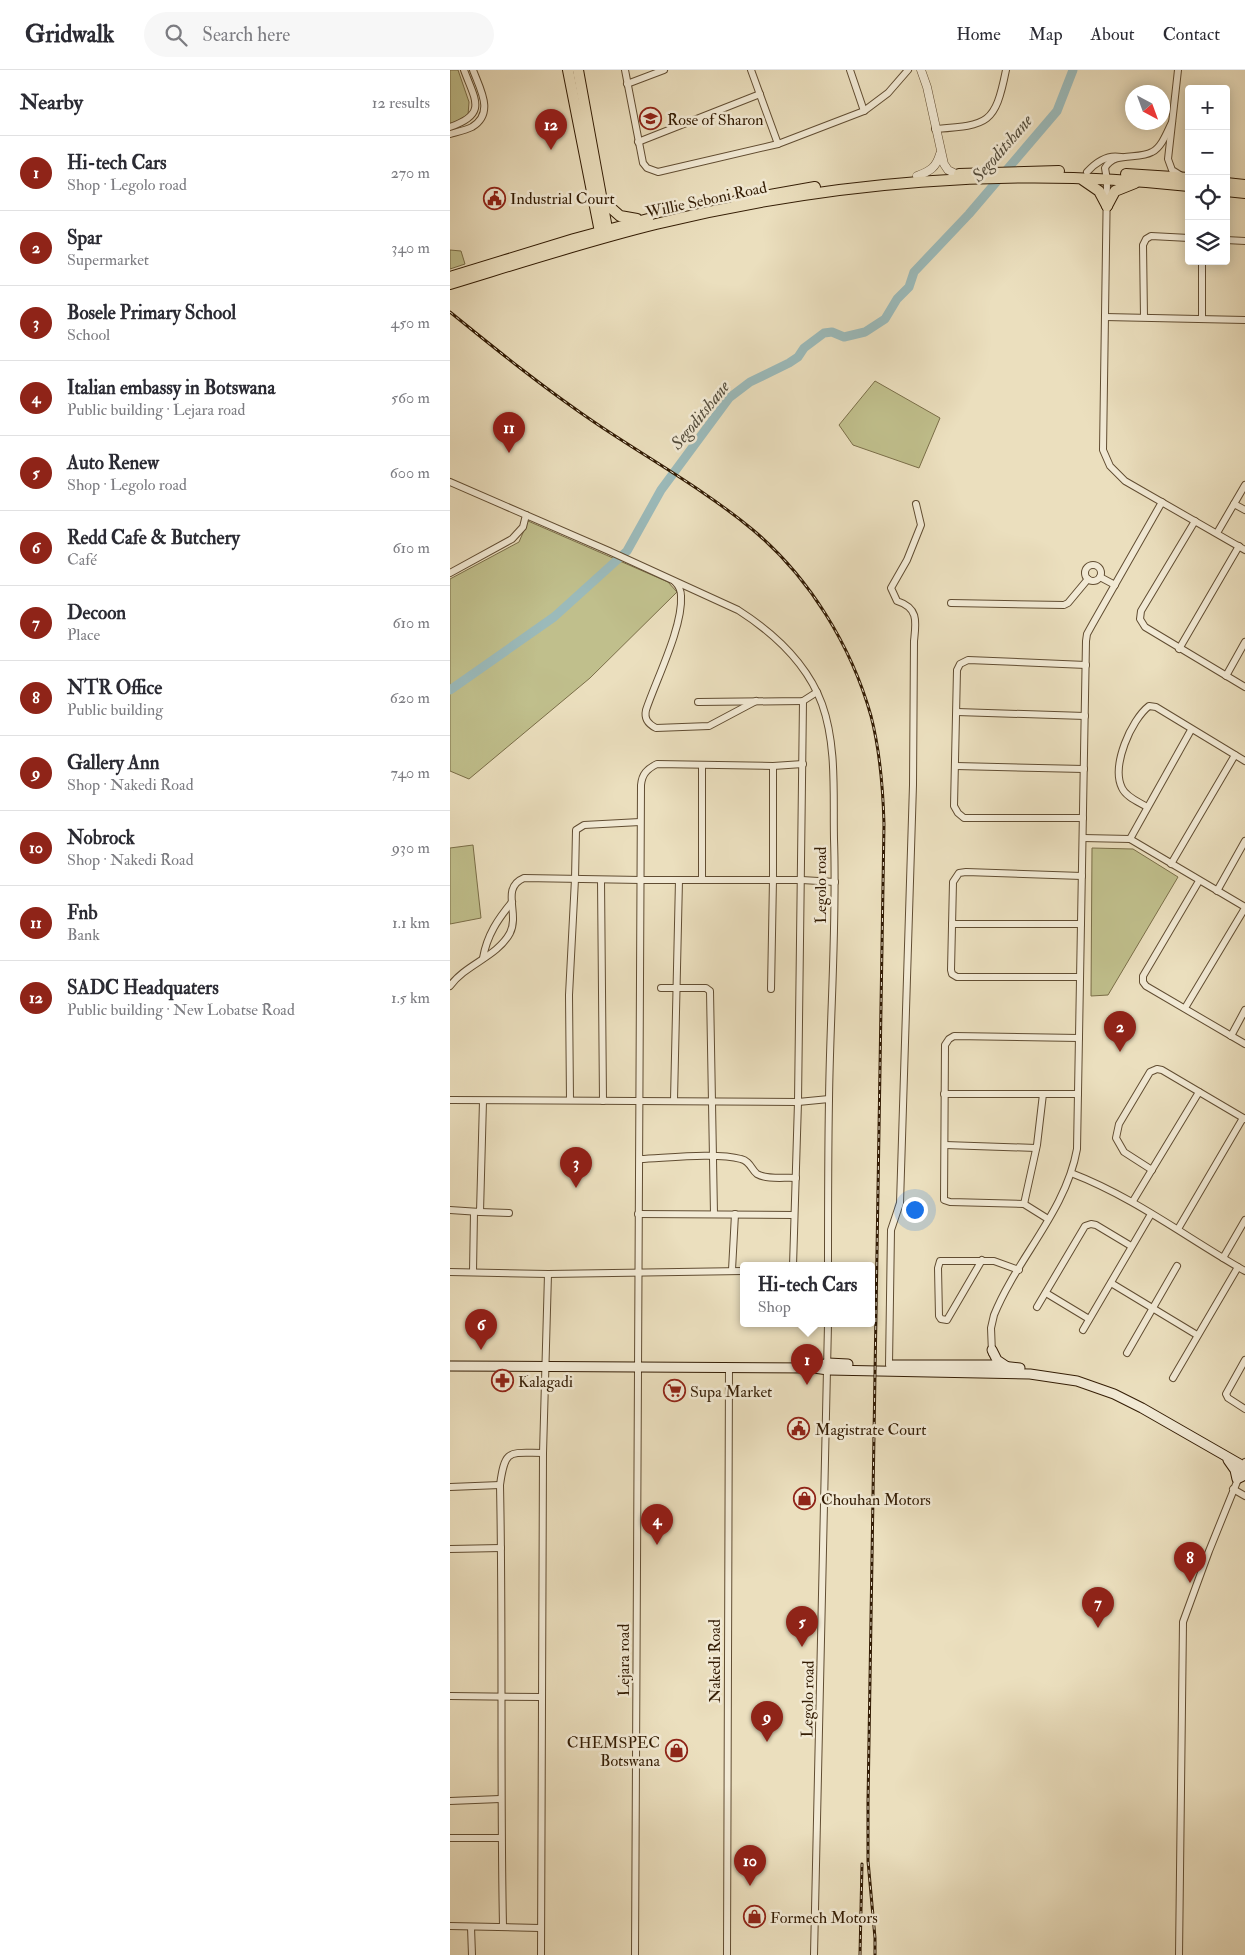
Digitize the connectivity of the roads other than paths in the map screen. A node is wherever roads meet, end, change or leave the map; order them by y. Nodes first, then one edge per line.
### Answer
1 (464, 70) edge
2 (473, 70) edge
3 (568, 70) edge
4 (578, 70) edge
5 (625, 70) edge
6 (664, 70) edge
7 (751, 70) edge
8 (850, 70) edge
9 (908, 70) edge
10 (921, 70) edge
11 (1006, 70) edge
12 (1178, 70) edge
13 (628, 84) junction
14 (760, 94) junction
15 (864, 111) junction
16 (1172, 122) junction
17 (450, 127) edge
18 (935, 129) junction
19 (450, 134) edge
20 (638, 142) junction
21 (778, 144) junction
22 (940, 154) junction
23 (1122, 157) junction
24 (956, 174) junction
25 (1083, 175) junction
26 (917, 176) junction
27 (975, 176) junction
28 (1106, 176) junction
29 (1185, 176) edge
30 (1185, 178) edge
31 (1140, 182) junction
32 (1230, 183) edge
33 (1245, 185) edge
34 (1185, 186) edge
35 (1230, 191) edge
36 (1245, 193) edge
37 (598, 203) junction
38 (1107, 206) junction
39 (646, 220) junction
40 (604, 234) junction
41 (1185, 238) edge
42 (574, 239) junction
43 (1230, 240) edge
44 (1245, 241) edge
45 (1202, 265) edge
46 (450, 277) edge
47 (450, 284) edge
48 (1105, 317) junction
49 (1144, 317) junction
50 (1202, 319) junction
51 (1245, 320) edge
52 (450, 482) edge
53 (1245, 485) edge
54 (1162, 502) junction
55 (916, 504) dead end
56 (1234, 504) junction
57 (1245, 510) edge
58 (526, 515) junction
59 (1195, 521) junction
60 (1217, 533) junction
61 (1242, 548) edge
62 (450, 572) edge
63 (1100, 577) junction
64 (1088, 579) junction
65 (674, 581) junction
66 (1115, 585) junction
67 (950, 603) dead end
68 (1245, 642) edge
69 (1179, 648) junction
70 (1086, 665) junction
71 (1226, 676) junction
72 (1245, 687) edge
73 (817, 692) junction
74 (803, 700) junction
75 (756, 701) junction
76 (698, 702) dead end
77 (957, 712) junction
78 (1084, 716) junction
79 (1191, 730) junction
80 (1235, 755) junction
81 (1245, 761) edge
82 (702, 764) junction
83 (803, 764) junction
84 (773, 766) junction
85 (956, 766) junction
86 (1084, 769) junction
87 (1147, 807) junction
88 (1083, 818) junction
89 (640, 822) junction
90 (1083, 838) junction
91 (1130, 839) junction
92 (1245, 841) edge
93 (1171, 864) junction
94 (1082, 876) junction
95 (575, 879) junction
96 (773, 879) junction
97 (601, 880) junction
98 (641, 880) junction
99 (679, 880) junction
100 (702, 880) junction
101 (802, 880) junction
102 (1199, 881) junction
103 (835, 882) junction
104 (1216, 891) junction
105 (512, 902) junction
106 (1245, 908) edge
107 (952, 924) junction
108 (1082, 924) junction
109 (483, 958) junction
110 (1080, 977) junction
111 (450, 986) edge
112 (661, 988) dead end
113 (677, 988) junction
114 (771, 989) dead end
115 (1185, 1008) junction
116 (1245, 1010) edge
117 (1231, 1036) junction
118 (1079, 1038) junction
119 (1245, 1044) edge
120 (1199, 1092) junction
121 (944, 1094) junction
122 (1043, 1094) junction
123 (1078, 1094) junction
124 (829, 1099) junction
125 (450, 1100) edge
126 (570, 1100) junction
127 (674, 1100) junction
128 (484, 1101) junction
129 (603, 1101) junction
130 (711, 1101) junction
131 (640, 1102) junction
132 (798, 1102) junction
133 (1244, 1119) edge
134 (946, 1146) junction
135 (1036, 1148) junction
136 (712, 1157) junction
137 (640, 1159) junction
138 (1152, 1170) junction
139 (1071, 1173) junction
140 (796, 1178) junction
141 (1133, 1202) junction
142 (1024, 1204) junction
143 (450, 1210) edge
144 (477, 1212) junction
145 (509, 1213) dead end
146 (638, 1214) junction
147 (714, 1214) junction
148 (735, 1214) junction
149 (1151, 1214) junction
150 (794, 1215) junction
151 (1048, 1219) junction
152 (1245, 1220) edge
153 (1178, 1229) junction
154 (1131, 1246) junction
155 (1223, 1258) junction
156 (982, 1260) junction
157 (793, 1262) edge
158 (828, 1262) edge
159 (1177, 1266) dead end
160 (1238, 1267) junction
161 (732, 1270) junction
162 (1019, 1270) junction
163 (740, 1271) edge
164 (1245, 1271) edge
165 (450, 1272) edge
166 (474, 1272) junction
167 (640, 1273) junction
168 (548, 1274) junction
169 (1111, 1284) junction
170 (1046, 1293) junction
171 (1037, 1307) dead end
172 (1153, 1308) junction
173 (1090, 1319) junction
174 (828, 1327) edge
175 (1083, 1330) dead end
176 (1198, 1335) junction
177 (992, 1350) junction
178 (1127, 1354) dead end
179 (1245, 1360) edge
180 (889, 1365) junction
181 (976, 1365) junction
182 (450, 1366) edge
183 (639, 1366) junction
184 (728, 1367) junction
185 (828, 1367) junction
186 (1008, 1367) junction
187 (544, 1368) junction
188 (992, 1369) junction
189 (1173, 1378) dead end
190 (1126, 1396) junction
191 (1245, 1409) edge
192 (543, 1453) junction
193 (1224, 1456) junction
194 (1243, 1469) edge
195 (500, 1485) junction
196 (450, 1487) edge
197 (1233, 1489) junction
198 (1245, 1496) edge
199 (501, 1548) junction
200 (450, 1549) edge
201 (450, 1696) edge
202 (503, 1696) junction
203 (541, 1697) junction
204 (500, 1799) junction
205 (450, 1801) edge
206 (450, 1838) edge
207 (502, 1838) junction
208 (450, 1926) edge
209 (471, 1926) junction
210 (503, 1926) junction
211 (540, 1928) junction
212 (472, 1955) edge
213 (540, 1955) edge
214 (635, 1955) edge
215 (727, 1955) edge
216 (814, 1955) edge
217 (1179, 1955) edge

1 - 17 street
2 - 19 street
3 - 37 main road
4 - 37 main road
5 - 13 street
6 - 13 street
7 - 14 street
8 - 15 street
9 - 15 street
10 - 18 street
11 - 18 street
12 - 16 street
13 - 20 street
14 - 20 street
14 - 21 street
15 - 21 street
16 - 23 street
16 - 29 street
18 - 22 street
20 - 21 street
22 - 24 street
22 - 26 street
23 - 25 street
23 - 28 street
24 - 26 main road, Willie Seboni Road
24 - 27 main road, Willie Seboni Road
25 - 27 main road
25 - 28 main road
25 - 38 main road
26 - 39 main road, Willie Seboni Road
27 - 40 main road, Willie Seboni Road
28 - 30 main road
28 - 31 main road
28 - 38 street
31 - 34 main road
31 - 38 main road
32 - 33 main road
35 - 36 main road
37 - 39 main road
37 - 40 main road
37 - 42 main road
38 - 48 street
39 - 40 main road, Willie Seboni Road
40 - 42 main road, Willie Seboni Road
40 - 47 main road, Willie Seboni Road
41 - 49 street
42 - 46 main road, Willie Seboni Road
43 - 44 street
45 - 50 street
48 - 49 street
48 - 54 street
49 - 50 street
50 - 51 street
52 - 58 street, Legolo road
53 - 56 street
54 - 59 street
54 - 66 street
55 - 180 street
56 - 57 street
56 - 60 street
58 - 62 street
58 - 65 street, Legolo road
59 - 60 street
59 - 69 street
60 - 61 street
61 - 69 street
63 - 64 street
63 - 64 street
63 - 66 street
64 - 67 street
65 - 73 street, Legolo road
65 - 75 street
66 - 70 street
68 - 71 street
69 - 71 street
70 - 77 street
70 - 78 street
71 - 72 street
73 - 74 street
73 - 103 street, Legolo road
74 - 75 street
74 - 83 street
75 - 76 street
77 - 78 street
77 - 85 street
78 - 86 street
79 - 80 street
79 - 87 street
79 - 87 street
80 - 81 street
80 - 93 street
82 - 84 street
82 - 89 street, Lejara road
82 - 100 street
83 - 84 street
83 - 101 street
84 - 96 street
85 - 86 street
85 - 88 street
86 - 88 street
87 - 91 street
88 - 90 street
89 - 95 street
89 - 98 street, Lejara road
90 - 91 street
90 - 94 street
91 - 93 street
92 - 104 street
93 - 102 street
94 - 107 street
94 - 108 street
95 - 97 street
95 - 105 street
95 - 126 street
96 - 100 street
96 - 101 street
96 - 114 street
97 - 98 street
97 - 129 street
98 - 99 street
98 - 131 street, Lejara road
99 - 100 street
99 - 113 street
101 - 103 street
101 - 132 street
102 - 104 street
102 - 115 street
103 - 124 street, Legolo road
104 - 106 street
105 - 109 street
105 - 109 street
106 - 115 street
107 - 108 street
107 - 110 street
108 - 110 street
109 - 111 street
110 - 118 street
112 - 113 street
113 - 127 street
113 - 130 street
115 - 117 street
116 - 117 street
117 - 119 street
118 - 121 street
118 - 123 street
120 - 133 street
120 - 138 street
120 - 138 street
121 - 122 street
121 - 134 street
122 - 123 street
122 - 135 street
123 - 139 street
124 - 132 street
124 - 158 street, Legolo road
125 - 128 street
126 - 128 street
126 - 129 street
127 - 130 street
127 - 131 street
128 - 144 street
129 - 131 street
130 - 132 street
130 - 136 street
131 - 137 street, Lejara road
132 - 140 street
133 - 153 street
134 - 135 street
134 - 142 street
135 - 142 street
136 - 137 street
136 - 140 street
136 - 147 street
137 - 146 street, Lejara road
138 - 141 street
139 - 141 street
139 - 151 street
140 - 150 street
141 - 149 street
142 - 151 street
143 - 144 street
144 - 145 street
144 - 166 street
146 - 147 street
146 - 167 street, Lejara road
147 - 148 street
148 - 150 street
148 - 161 street
149 - 153 street
149 - 154 street
150 - 157 street
151 - 162 street
152 - 155 street
153 - 155 street
154 - 169 street
154 - 170 street
155 - 160 street
156 - 156 street
156 - 162 street
159 - 172 street
160 - 164 street
160 - 176 street
161 - 163 street
161 - 167 street
162 - 177 street
165 - 166 street
166 - 168 street
167 - 168 street
167 - 183 street, Lejara road
168 - 187 street
169 - 172 street
169 - 173 street
170 - 171 street
170 - 173 street
172 - 176 street
172 - 178 street
173 - 175 street
174 - 185 street, Legolo road
176 - 189 street
177 - 181 main road
177 - 186 main road
177 - 188 street
179 - 191 street
180 - 181 main road
180 - 185 main road
181 - 188 main road
182 - 187 main road
183 - 184 main road
183 - 187 main road
183 - 214 street, Lejara road
184 - 185 main road
184 - 215 street, Nakedi Road
185 - 188 main road
185 - 216 street, Legolo road
186 - 188 main road
186 - 190 main road
187 - 192 street
188 - 190 main road
190 - 193 main road
190 - 194 main road
192 - 195 street
192 - 203 street
193 - 194 main road
193 - 194 main road
194 - 197 street
195 - 196 street
195 - 199 street
197 - 198 street
197 - 217 street
199 - 200 street
199 - 202 street
201 - 202 street
202 - 203 street
202 - 204 street
203 - 211 street
204 - 205 street
204 - 207 street
206 - 207 street
207 - 210 street
208 - 209 street
209 - 210 street
209 - 212 street
210 - 211 street
211 - 213 street

